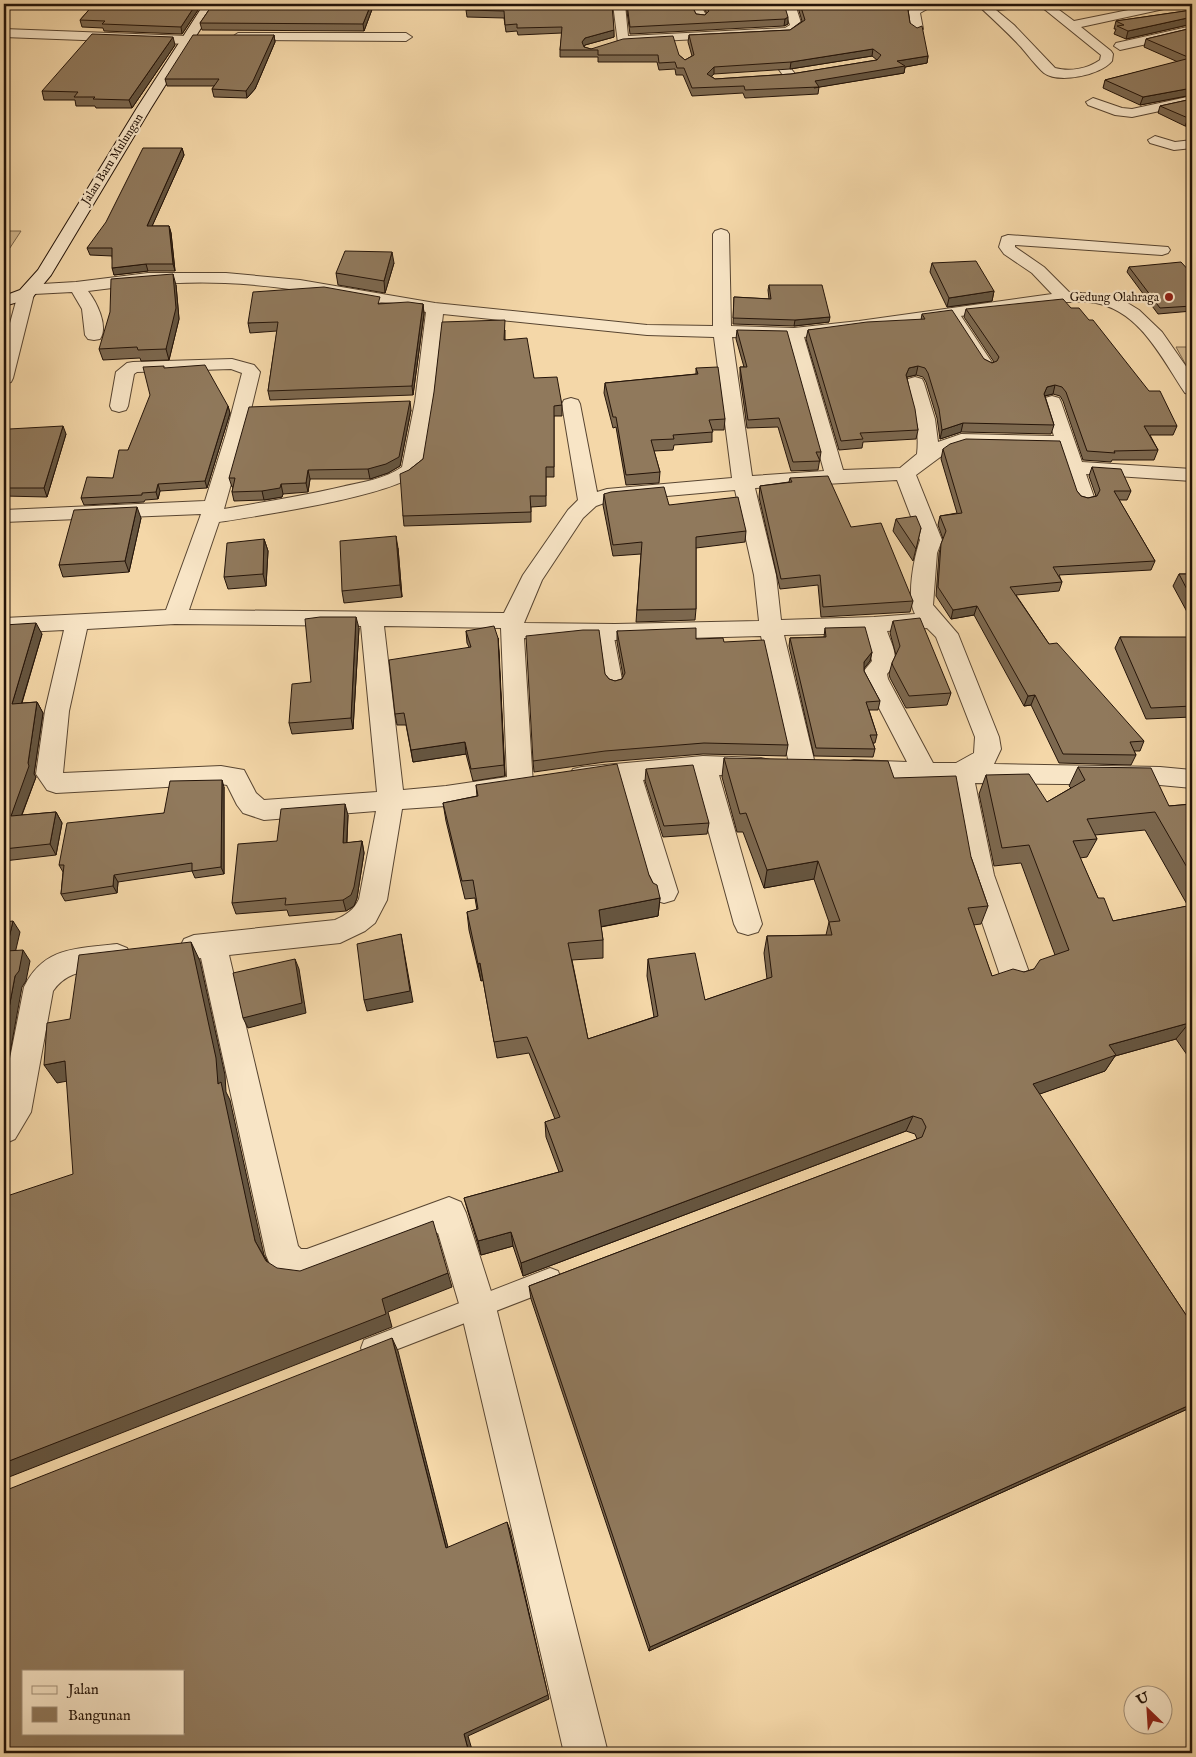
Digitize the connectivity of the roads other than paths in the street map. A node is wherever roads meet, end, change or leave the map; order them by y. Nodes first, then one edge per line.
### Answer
1 (210, 4) edge
2 (619, 4) edge
3 (694, 4) edge
4 (789, 4) edge
5 (930, 4) edge
6 (1028, 4) edge
7 (1044, 4) edge
8 (1173, 4) edge
9 (701, 17) edge
10 (1073, 25) junction
11 (917, 30) edge
12 (1192, 30) edge
13 (4, 32) edge
14 (759, 34) junction
15 (701, 35) junction
16 (208, 36) edge
17 (680, 36) junction
18 (227, 37) edge
19 (406, 37) dead end
20 (189, 38) junction
21 (622, 40) junction
22 (606, 45) edge
23 (1120, 46) dead end
24 (706, 51) edge
25 (684, 53) dead end
26 (772, 76) edge
27 (1192, 100) edge
28 (1092, 102) dead end
29 (1155, 140) dead end
30 (1192, 144) edge
31 (721, 234) dead end
32 (1162, 250) dead end
33 (76, 287) junction
34 (29, 292) junction
35 (1065, 297) junction
36 (4, 301) edge
37 (435, 308) junction
38 (953, 312) junction
39 (722, 332) junction
40 (794, 333) junction
41 (94, 335) dead end
42 (989, 367) edge
43 (4, 378) edge
44 (915, 383) dead end
45 (1192, 389) edge
46 (1052, 402) dead end
47 (571, 404) dead end
48 (119, 406) dead end
49 (1066, 442) junction
50 (927, 456) junction
51 (1074, 467) junction
52 (905, 474) junction
53 (835, 476) junction
54 (1192, 476) edge
55 (743, 482) junction
56 (1085, 500) edge
57 (589, 502) junction
58 (213, 512) junction
59 (4, 516) edge
60 (175, 617) junction
61 (372, 618) junction
62 (932, 619) junction
63 (77, 622) junction
64 (513, 625) junction
65 (874, 625) junction
66 (4, 626) edge
67 (771, 628) junction
68 (606, 632) junction
69 (615, 684) edge
70 (703, 765) junction
71 (819, 768) junction
72 (924, 770) junction
73 (628, 771) junction
74 (960, 773) junction
75 (1192, 779) edge
76 (539, 783) junction
77 (391, 800) junction
78 (664, 892) dead end
79 (748, 924) dead end
80 (212, 945) junction
81 (1015, 975) edge
82 (4, 1129) edge
83 (572, 1270) edge
84 (478, 1306) junction
85 (354, 1355) edge
86 (586, 1753) edge

1 - 20 street, Jalan Baru Mulungan
2 - 21 street
3 - 9 street
4 - 14 street
5 - 11 street
6 - 10 street
7 - 10 street
8 - 10 street
12 - 23 street
13 - 20 street
14 - 15 street
14 - 26 street
15 - 17 street
15 - 24 street
16 - 20 street
17 - 21 street
17 - 25 street
18 - 19 street
20 - 34 street, Jalan Baru Mulungan
21 - 22 street
27 - 28 street
29 - 30 street
31 - 39 street
32 - 35 street
33 - 34 street
33 - 37 street
33 - 41 street
34 - 36 street
34 - 43 street
35 - 38 street
35 - 45 street
37 - 39 street
37 - 58 street
38 - 40 street
38 - 42 lane
39 - 40 street
39 - 55 street
40 - 53 street
44 - 50 street
46 - 49 street
47 - 57 street
48 - 58 street
49 - 50 street
49 - 51 street
50 - 52 street
51 - 54 street
51 - 56 street
52 - 53 street
52 - 62 street
53 - 55 street
55 - 57 street
55 - 67 street
57 - 64 street
58 - 59 street
58 - 60 street
60 - 61 street
60 - 63 street
61 - 64 street
61 - 77 street
62 - 65 street
62 - 74 street
63 - 66 street
63 - 77 street
64 - 68 street
64 - 76 street
65 - 67 street
65 - 72 street
67 - 68 street
67 - 71 street
68 - 69 lane
70 - 71 street
70 - 73 street
70 - 79 street
71 - 72 street
72 - 74 street
73 - 76 street
73 - 78 street
74 - 75 street
74 - 81 street
76 - 77 street
77 - 80 street
80 - 82 street
80 - 84 street
83 - 84 lane
84 - 85 lane
84 - 86 street

